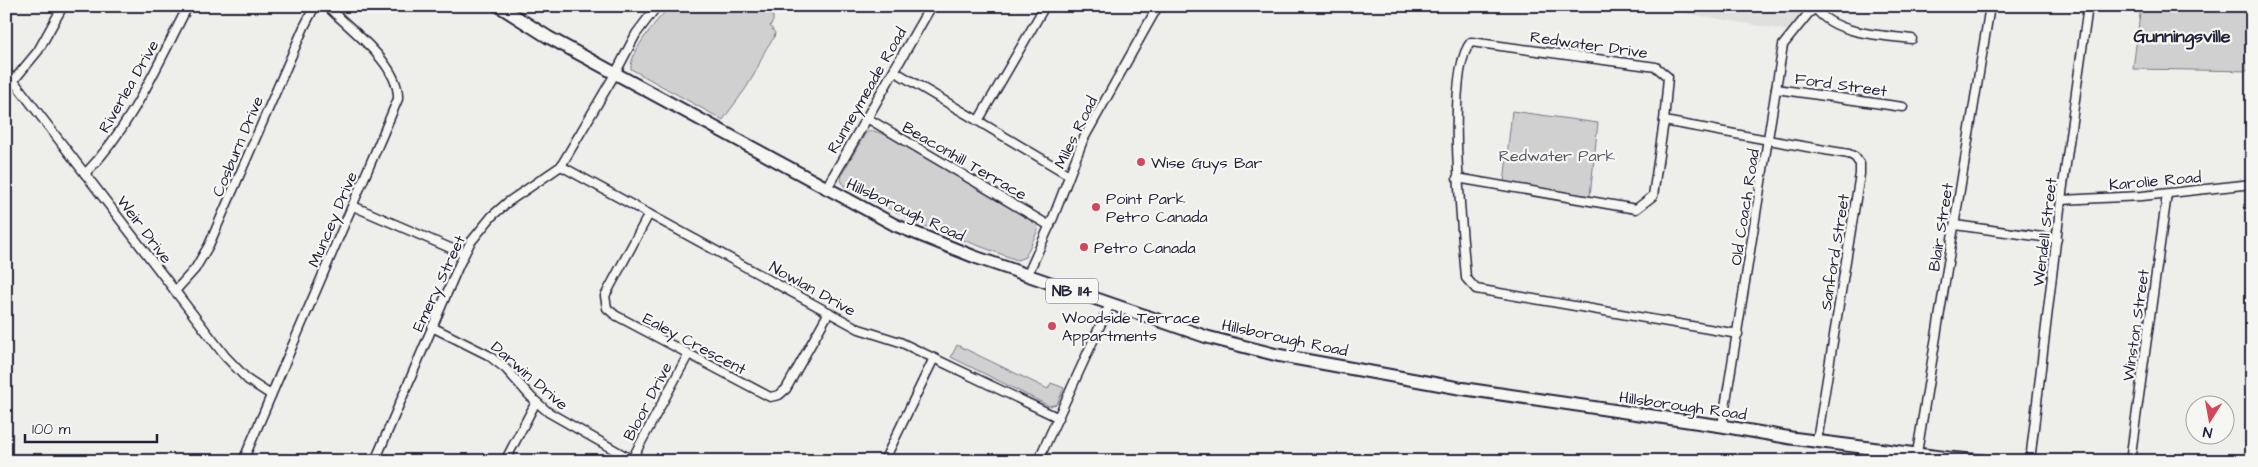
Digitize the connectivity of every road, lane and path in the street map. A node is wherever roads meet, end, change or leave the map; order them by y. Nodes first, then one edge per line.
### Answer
1 (63, 6) edge
2 (188, 6) edge
3 (315, 6) edge
4 (327, 6) edge
5 (499, 6) edge
6 (656, 6) edge
7 (932, 6) edge
8 (1045, 6) edge
9 (1158, 6) edge
10 (1990, 6) edge
11 (2088, 6) edge
12 (1817, 7) edge
13 (1912, 39) dead end
14 (6, 71) edge
15 (894, 71) junction
16 (616, 74) junction
17 (14, 80) junction
18 (1776, 89) junction
19 (1903, 107) dead end
20 (867, 118) junction
21 (978, 121) junction
22 (1664, 121) junction
23 (1768, 141) junction
24 (560, 166) junction
25 (85, 174) junction
26 (1069, 174) junction
27 (1457, 178) junction
28 (2252, 184) edge
29 (826, 189) junction
30 (2167, 194) junction
31 (2061, 200) junction
32 (353, 206) junction
33 (649, 214) junction
34 (1955, 225) junction
35 (1050, 226) junction
36 (2057, 239) junction
37 (464, 254) junction
38 (1027, 276) junction
39 (175, 291) junction
40 (1110, 304) junction
41 (829, 312) junction
42 (432, 327) junction
43 (1738, 334) junction
44 (688, 355) junction
45 (934, 358) junction
46 (272, 395) junction
47 (536, 402) junction
48 (1059, 418) junction
49 (1722, 426) junction
50 (1817, 441) junction
51 (1917, 453) junction
52 (632, 460) edge
53 (243, 461) edge
54 (376, 461) edge
55 (505, 461) edge
56 (884, 461) edge
57 (1038, 461) edge
58 (1983, 461) edge
59 (2030, 461) edge
60 (2130, 461) edge

1 - 17 street
2 - 25 street, Riverlea Drive
3 - 39 street, Cosburn Drive
4 - 32 street, Muncey Drive
5 - 16 main road, Hillsborough Road / NB 114
6 - 16 street, Emery Street
7 - 15 street, Runneymeade Road
8 - 21 street
9 - 26 street, Miles Road
10 - 34 street, Blair Street
11 - 31 street, Wendell Street
12 - 13 street
12 - 18 street, Old Coach Road
14 - 17 street, Weir Drive
15 - 20 street, Runneymeade Road
15 - 21 street
16 - 24 street, Emery Street
16 - 29 main road, Hillsborough Road / NB 114
17 - 25 street, Weir Drive
18 - 19 street, Ford Street
18 - 23 street, Old Coach Road
20 - 29 street, Runneymeade Road
20 - 35 street, Beaconhill Terrace
21 - 26 street
22 - 23 street
22 - 27 street, Redwater Drive
22 - 27 street, Redwater Drive
23 - 43 street, Old Coach Road
23 - 50 street, Sanford Street
24 - 33 street, Nowlan Drive
24 - 37 street, Emery Street
25 - 39 street, Weir Drive
26 - 35 street, Miles Road
27 - 43 street, Redwater Drive
28 - 30 street, Karolie Road
29 - 38 main road, Hillsborough Road / NB 114
30 - 31 street, Karolie Road
30 - 60 street, Winston Street
31 - 36 street, Wendell Street
32 - 37 street
32 - 46 street, Muncey Drive
33 - 41 street, Nowlan Drive
33 - 44 street, Ealey Crescent
34 - 36 street
34 - 51 street, Blair Street
35 - 38 street, Miles Road
36 - 59 street, Wendell Street
37 - 42 street, Emery Street
38 - 40 main road, Hillsborough Road / NB 114
39 - 46 street, Weir Drive
40 - 48 street
40 - 49 main road, Hillsborough Road / NB 114
41 - 44 street, Ealey Crescent
41 - 45 street, Nowlan Drive
42 - 47 street, Darwin Drive
42 - 54 street, Emery Street
43 - 49 street, Old Coach Road
44 - 52 street, Bloor Drive
45 - 48 street, Nowlan Drive
45 - 56 street
46 - 53 street, Muncey Drive
47 - 52 street, Darwin Drive
47 - 55 street
48 - 57 street
49 - 50 main road, Hillsborough Road / NB 114
50 - 51 main road, Hillsborough Road / NB 114
51 - 58 main road, Hillsborough Road / NB 114

